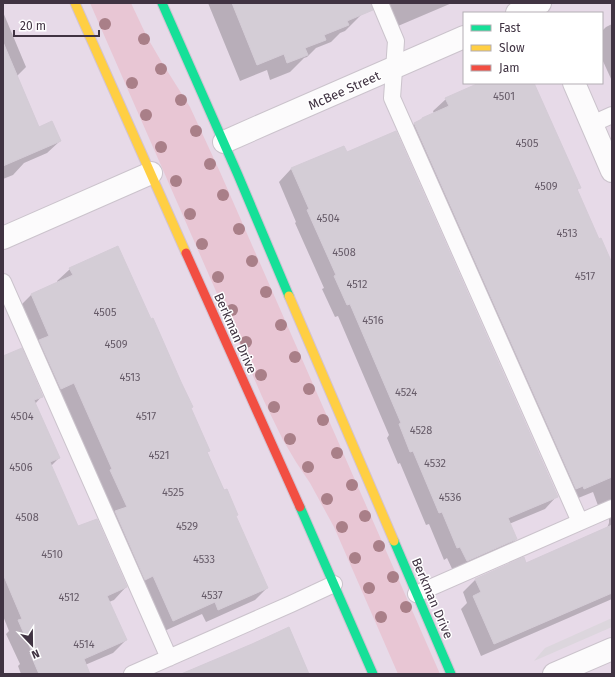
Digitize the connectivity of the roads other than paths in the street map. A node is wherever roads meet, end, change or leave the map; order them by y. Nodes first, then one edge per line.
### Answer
1 (75, 3) edge
2 (162, 3) edge
3 (380, 3) edge
4 (540, 3) edge
5 (519, 12) edge
6 (463, 37) edge
7 (394, 68) junction
8 (574, 84) edge
9 (612, 115) edge
10 (592, 124) junction
11 (224, 142) junction
12 (612, 170) edge
13 (150, 173) junction
14 (3, 238) edge
15 (3, 282) edge
16 (612, 508) edge
17 (580, 522) junction
18 (334, 584) junction
19 (416, 594) junction
20 (612, 649) edge
21 (169, 658) junction
22 (132, 674) edge
23 (373, 674) edge
24 (452, 674) edge
25 (554, 674) edge

1 - 13 street, Berkman Drive
2 - 11 street, Berkman Drive
3 - 7 lane
4 - 5 street
6 - 7 street, McBee Street
7 - 11 street, McBee Street
7 - 17 lane
8 - 10 street
9 - 10 lane
10 - 12 street
11 - 19 street, Berkman Drive
13 - 14 street
13 - 18 street, Berkman Drive
15 - 21 lane
16 - 17 lane
17 - 19 lane
18 - 21 lane
18 - 23 street, Berkman Drive
19 - 24 street, Berkman Drive
20 - 25 street
21 - 22 lane

